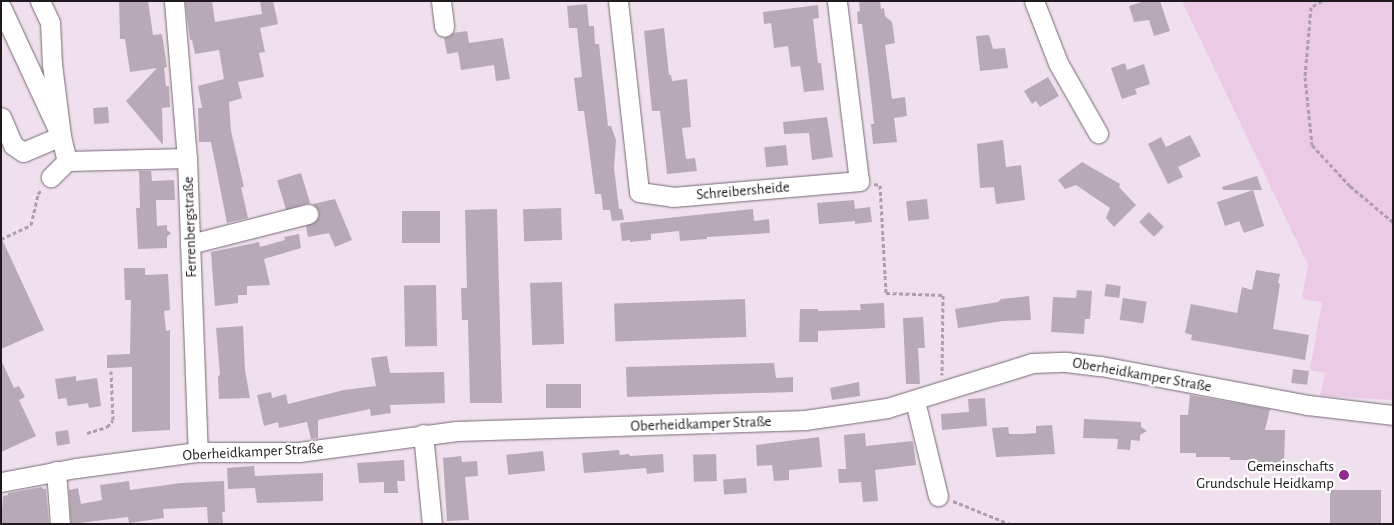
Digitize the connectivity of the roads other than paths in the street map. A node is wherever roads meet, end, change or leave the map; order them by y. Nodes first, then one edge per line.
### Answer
1 (40, 1) edge
2 (174, 1) edge
3 (441, 1) edge
4 (618, 1) edge
5 (837, 1) edge
6 (1034, 1) edge
7 (1, 7) edge
8 (444, 27) dead end
9 (1, 117) edge
10 (1098, 132) dead end
11 (61, 136) junction
12 (186, 158) junction
13 (67, 161) junction
14 (51, 177) road end
15 (308, 214) dead end
16 (190, 244) junction
17 (915, 401) junction
18 (1393, 415) edge
19 (423, 434) junction
20 (198, 452) junction
21 (56, 471) junction
22 (1, 482) edge
23 (938, 496) road end
24 (60, 524) edge
25 (432, 524) edge

1 - 11 street
2 - 12 street, Ferrenbergstraße
3 - 8 street
4 - 5 street, Schreibersheide
6 - 10 street
7 - 11 street
9 - 11 street
11 - 13 street
12 - 13 street
12 - 16 street, Ferrenbergstraße
13 - 14 street
15 - 16 street
16 - 20 street, Ferrenbergstraße
17 - 18 street, Oberheidkamper Straße
17 - 19 street, Oberheidkamper Straße
17 - 23 street
19 - 20 street, Oberheidkamper Straße
19 - 25 street
20 - 21 street, Oberheidkamper Straße
21 - 22 street, Oberheidkamper Straße
21 - 24 street

